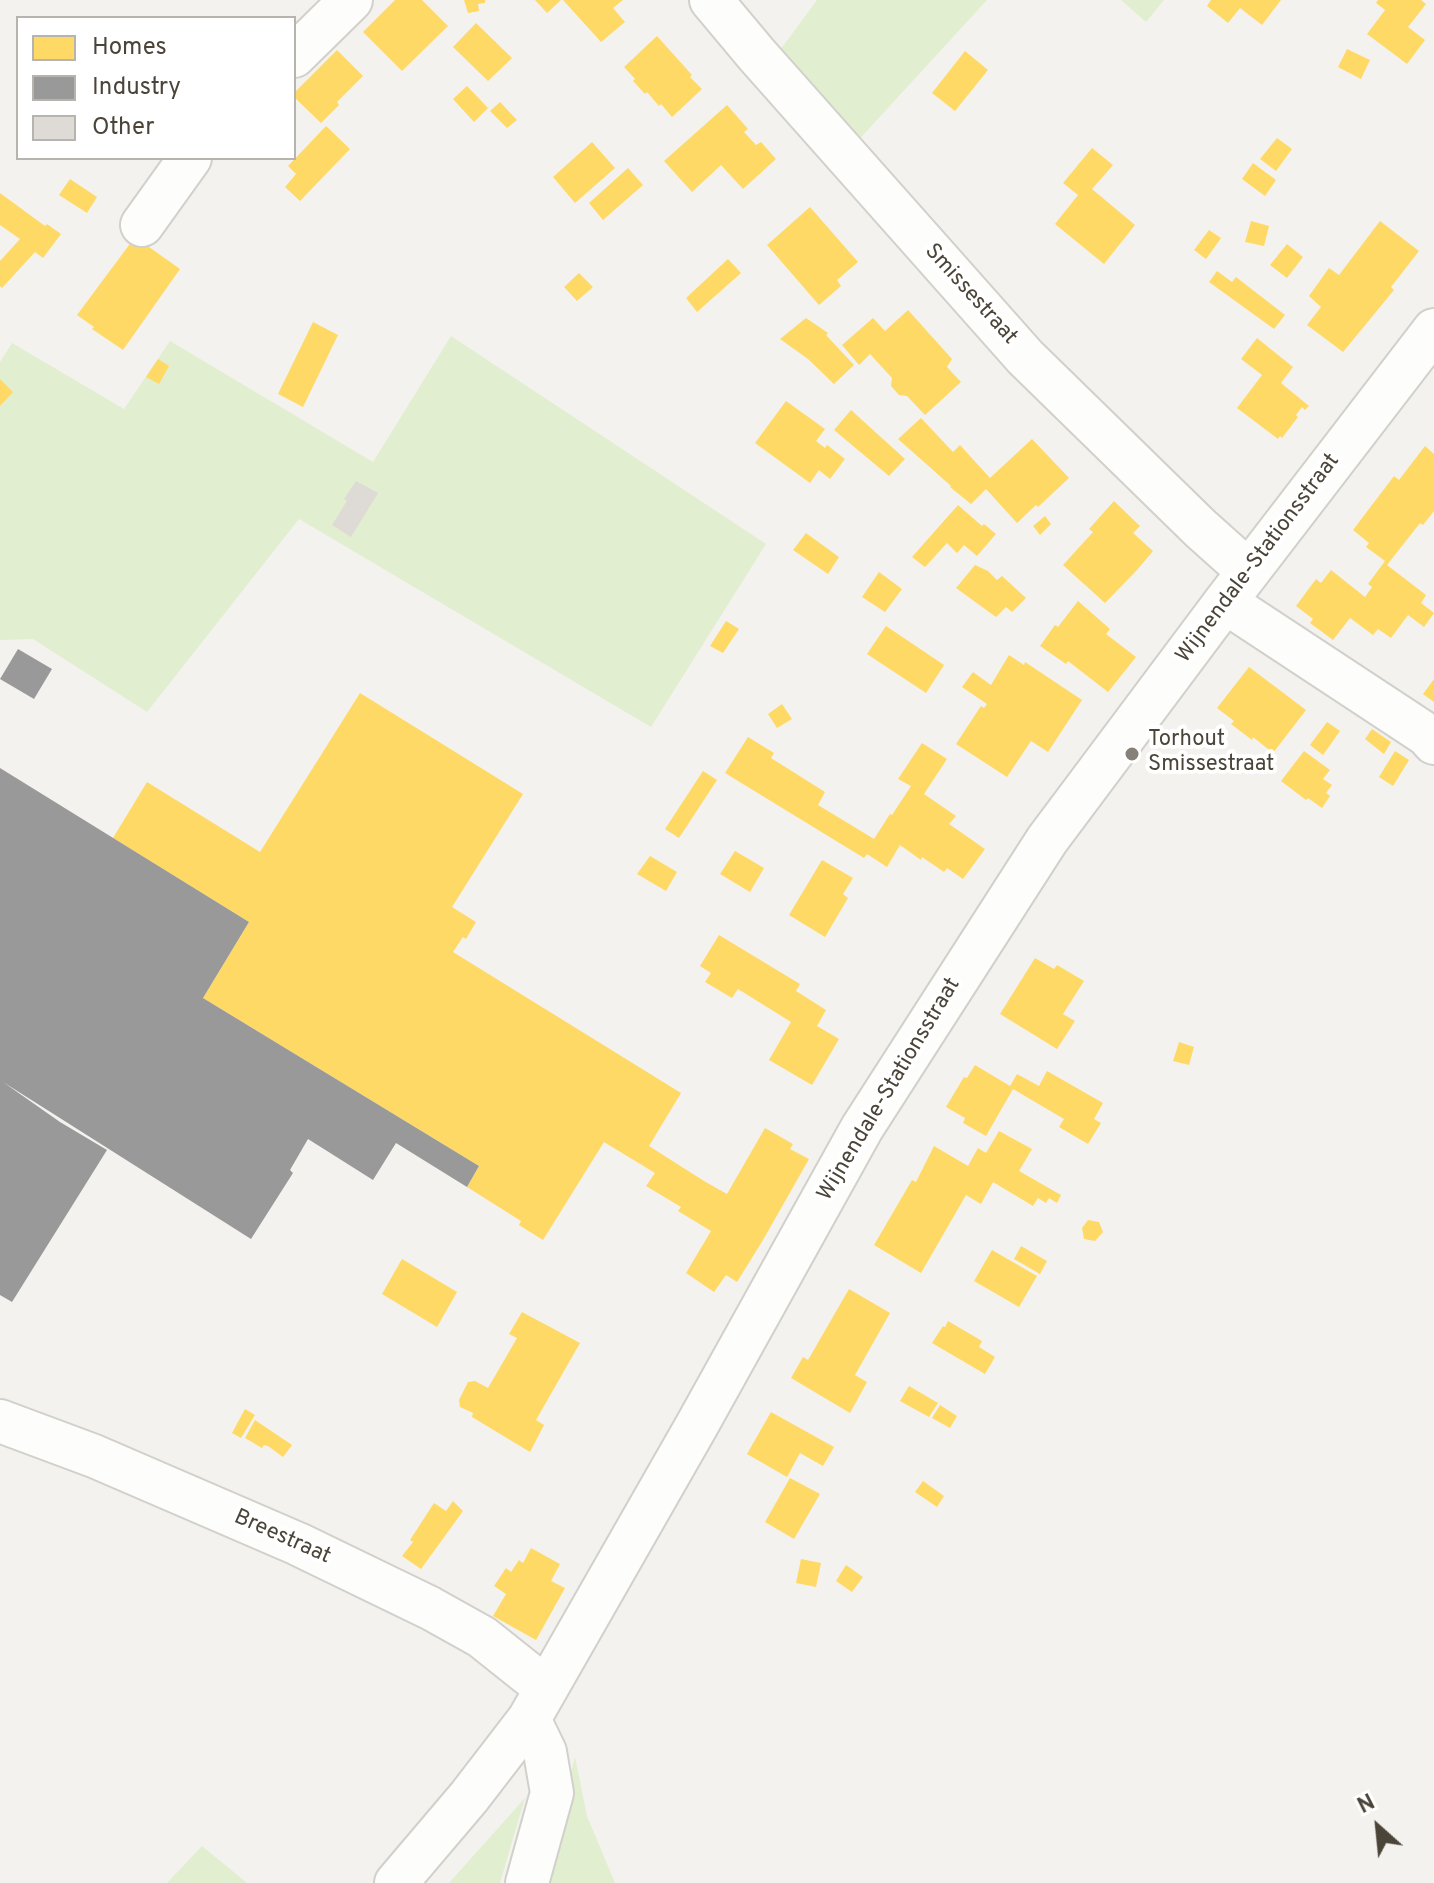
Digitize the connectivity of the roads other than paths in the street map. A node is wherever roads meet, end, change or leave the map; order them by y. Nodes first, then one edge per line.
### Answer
1 (351, 0) edge
2 (711, 0) edge
3 (296, 54) edge
4 (189, 160) edge
5 (142, 225) dead end
6 (1434, 330) edge
7 (1236, 586) junction
8 (1434, 743) edge
9 (0, 1421) edge
10 (538, 1703) junction
11 (396, 1883) edge
12 (527, 1883) edge

1 - 3 street
2 - 7 street, Smissestraat
4 - 5 street
6 - 7 street, Wijnendale-Stationsstraat
7 - 8 street, Smissestraat
7 - 10 street, Wijnendale-Stationsstraat
9 - 10 street, Breestraat
10 - 11 street, Wijnendale-Stationsstraat
10 - 12 street, Breestraat

